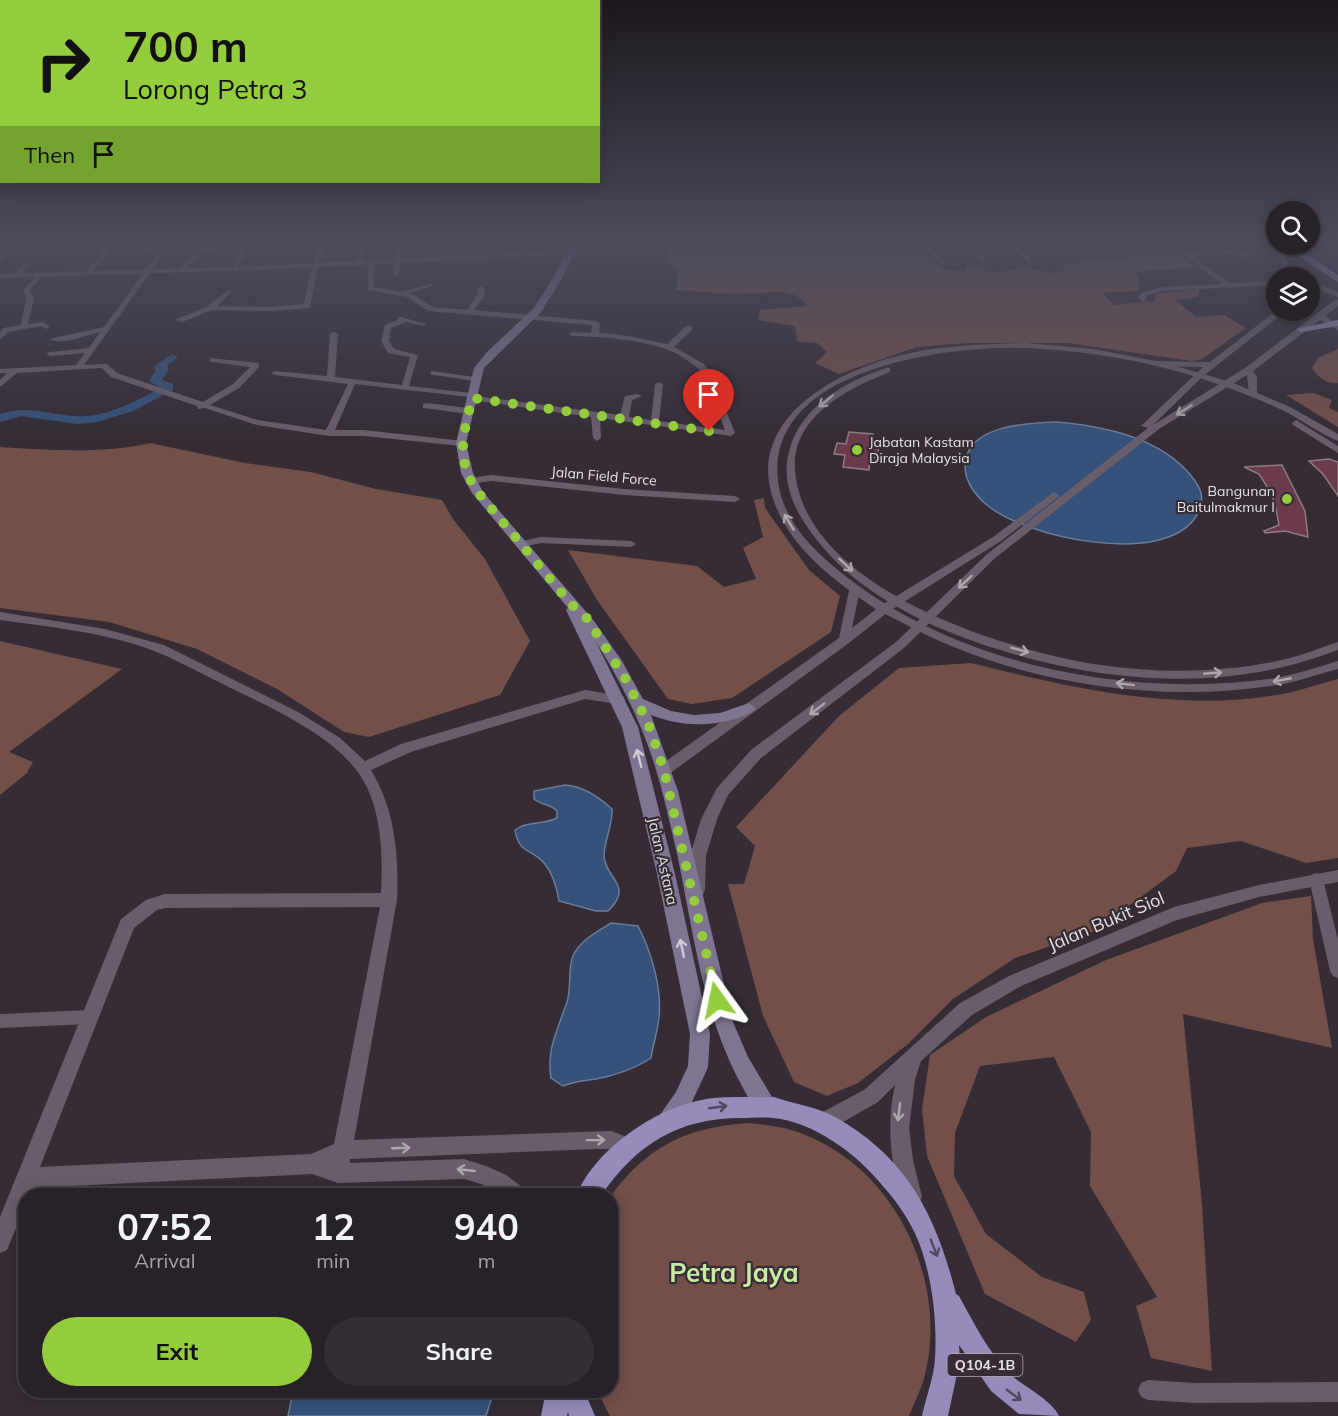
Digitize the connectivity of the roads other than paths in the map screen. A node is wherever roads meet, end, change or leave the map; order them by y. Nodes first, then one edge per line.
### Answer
1 (28, 308) edge
2 (121, 308) edge
3 (210, 308) edge
4 (215, 308) edge
5 (281, 308) edge
6 (429, 308) edge
7 (472, 308) edge
8 (536, 308) edge
9 (1330, 308) edge
10 (470, 311) junction
11 (1320, 315) joint
12 (394, 317) dead end
13 (530, 318) junction
14 (178, 320) dead end
15 (406, 320) junction
16 (1269, 321) edge
17 (1312, 321) edge
18 (423, 324) dead end
19 (1336, 325) edge
20 (24, 327) junction
21 (46, 327) dead end
22 (689, 328) dead end
23 (105, 329) junction
24 (1301, 329) junction
25 (334, 334) dead end
26 (573, 334) dead end
27 (595, 335) junction
28 (0, 338) edge
29 (53, 339) dead end
30 (669, 347) junction
31 (90, 350) junction
32 (50, 354) dead end
33 (213, 360) dead end
34 (1156, 363) junction
35 (1211, 365) junction
36 (78, 368) junction
37 (0, 370) edge
38 (15, 370) junction
39 (1248, 370) junction
40 (275, 373) dead end
41 (434, 373) dead end
42 (1196, 377) junction
43 (331, 378) junction
44 (475, 379) junction
45 (353, 381) junction
46 (659, 384) dead end
47 (0, 385) edge
48 (1222, 386) junction
49 (405, 387) junction
50 (1254, 394) junction
51 (638, 396) dead end
52 (472, 397) junction
53 (201, 406) junction
54 (426, 406) dead end
55 (469, 411) junction
56 (595, 414) junction
57 (624, 418) junction
58 (655, 423) junction
59 (1152, 426) junction
60 (329, 433) junction
61 (597, 438) dead end
62 (1338, 438) edge
63 (460, 443) junction
64 (1338, 450) edge
65 (473, 485) junction
66 (735, 499) dead end
67 (1003, 541) junction
68 (522, 544) junction
69 (631, 544) dead end
70 (854, 589) junction
71 (897, 601) junction
72 (571, 604) junction
73 (884, 609) junction
74 (0, 616) edge
75 (924, 622) junction
76 (845, 640) junction
77 (1338, 646) edge
78 (1338, 665) edge
79 (604, 670) junction
80 (585, 694) junction
81 (618, 699) junction
82 (639, 703) junction
83 (749, 708) junction
84 (363, 768) junction
85 (664, 770) junction
86 (666, 874) junction
87 (1338, 876) edge
88 (1316, 879) junction
89 (389, 900) junction
90 (697, 910) junction
91 (1338, 971) edge
92 (89, 1017) junction
93 (0, 1021) edge
94 (914, 1056) junction
95 (767, 1107) junction
96 (666, 1122) junction
97 (822, 1123) junction
98 (628, 1147) junction
99 (342, 1150) junction
100 (312, 1164) junction
101 (339, 1173) junction
102 (26, 1178) junction
103 (22, 1188) edge
104 (507, 1188) edge
105 (593, 1188) edge
106 (18, 1198) edge
107 (915, 1208) junction
108 (0, 1243) edge
109 (947, 1296) junction
110 (1148, 1389) dead end
111 (1338, 1392) edge
112 (557, 1398) edge
113 (574, 1398) edge
114 (554, 1416) edge
115 (582, 1416) edge
116 (934, 1416) edge
117 (1046, 1416) edge

1 - 20 street
2 - 23 street
3 - 14 street
4 - 5 street
6 - 10 street
7 - 10 street
8 - 13 main road
9 - 11 street
10 - 13 street
11 - 19 street
12 - 15 street
13 - 27 street
13 - 44 main road
15 - 18 street
15 - 49 street
16 - 35 street
17 - 24 street
19 - 24 main road
20 - 21 street
20 - 28 street
22 - 30 street
23 - 29 street
23 - 31 street
24 - 39 street
25 - 43 street
26 - 27 street
27 - 30 street
30 - 58 street
31 - 32 street
31 - 36 street
33 - 53 street
34 - 35 street
34 - 42 street
70 -> 34 street
35 - 42 street
36 - 38 street
36 - 53 street
37 - 38 street
38 - 47 street
39 - 48 street
39 - 50 street
40 - 43 street
41 - 44 street
42 - 48 street
42 - 59 street
42 -> 71 street
43 - 45 street
44 - 52 main road
45 - 49 street
45 - 60 street
46 - 58 street
48 - 50 street
48 -> 59 street
48 - 64 street
49 - 52 street
50 - 62 street
51 - 57 street
52 - 55 main road
52 - 56 street
53 - 60 street
54 - 55 street
55 - 63 main road
56 - 57 street
56 - 61 street
57 - 58 street
59 - 67 street
60 - 63 street
63 - 65 main road, Jalan Astana
65 - 66 street, Jalan Field Force
65 - 68 main road, Jalan Astana
67 - 71 street
67 -> 75 street
68 - 69 street
68 - 72 main road, Jalan Astana
70 - 73 street
70 - 76 street
71 - 73 street
71 - 75 street
72 - 79 main road, Jalan Astana
72 - 82 main road, Jalan Astana
73 - 75 street
73 - 76 street
74 - 84 street
75 -> 77 street
78 -> 75 street
75 -> 90 street
76 - 83 street
79 - 80 street
79 - 81 main road, Jalan Astana
80 - 81 street
80 - 84 street
86 -> 81 main road, Jalan Astana
82 - 83 main road
82 - 85 main road, Jalan Astana
83 - 85 street
84 - 89 street
85 - 86 main road
85 - 90 main road, Jalan Astana
96 -> 86 main road, Jalan Astana
87 - 88 street, Jalan Bukit Siol
88 - 91 street
88 - 94 street, Jalan Bukit Siol
89 - 92 street
89 - 99 street
90 - 95 main road, Jalan Astana
92 - 93 street
92 - 102 street
94 - 97 street, Jalan Bukit Siol
94 -> 107 street
96 -> 95 main road
95 - 97 main road
96 - 98 main road
97 - 107 main road
99 -> 98 street
98 - 105 main road
99 - 100 street
99 - 101 street
100 - 101 street
100 - 102 street
104 -> 101 street
102 - 103 street
106 - 108 street
107 -> 109 main road
109 - 116 main road
109 -> 117 main road, Q104-1B
110 - 111 street
112 - 114 main road
113 - 115 main road

